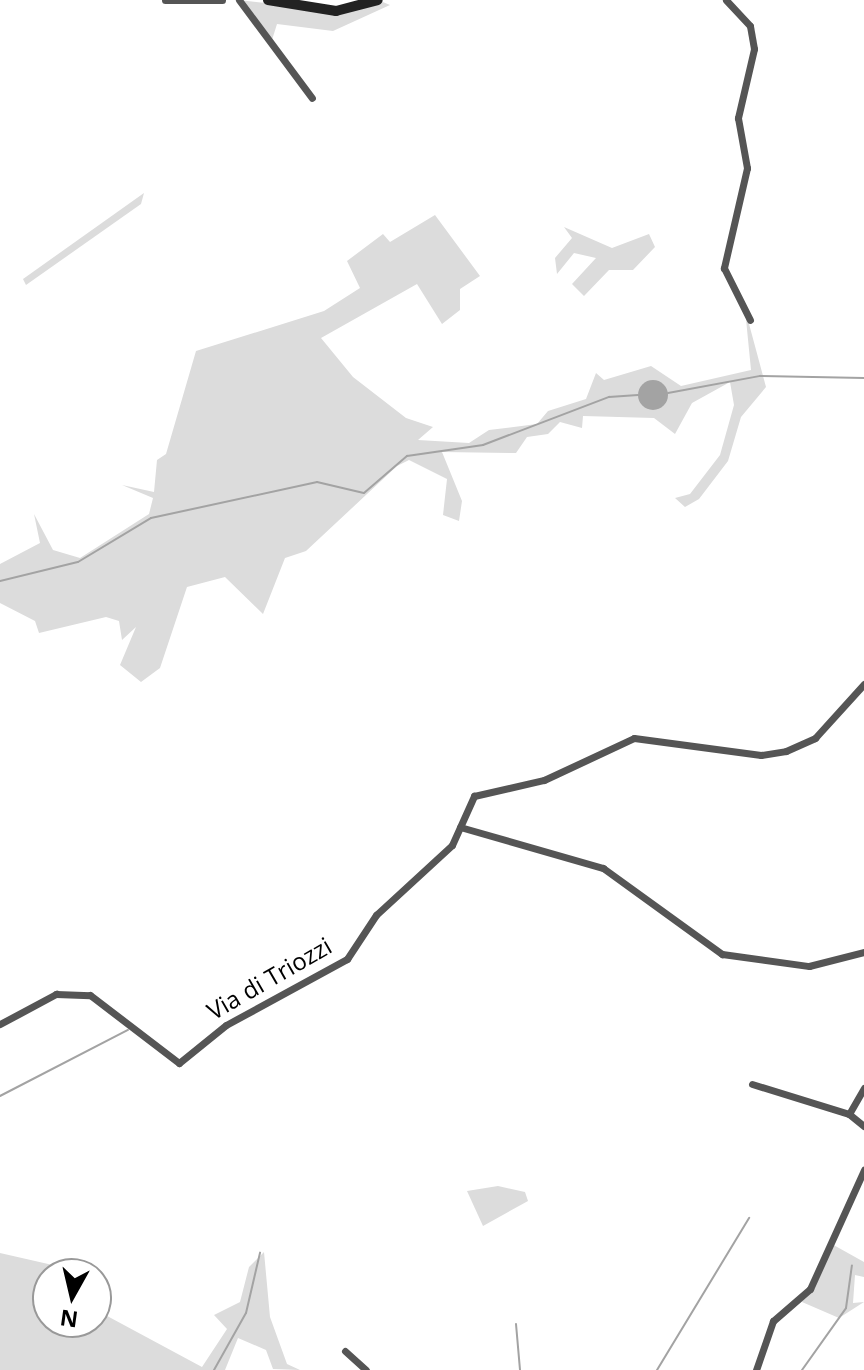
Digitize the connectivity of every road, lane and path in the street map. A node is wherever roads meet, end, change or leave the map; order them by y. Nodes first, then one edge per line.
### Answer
1 (165, 0) edge
2 (222, 0) edge
3 (239, 0) edge
4 (268, 0) edge
5 (378, 0) edge
6 (726, 0) edge
7 (312, 98) dead end
8 (750, 320) dead end
9 (864, 684) edge
10 (460, 827) junction
11 (864, 952) edge
12 (0, 1024) edge
13 (752, 1084) dead end
14 (864, 1088) edge
15 (849, 1114) junction
16 (864, 1126) edge
17 (864, 1170) edge
18 (345, 1351) dead end
19 (366, 1370) edge
20 (756, 1370) edge

1 - 2 street
3 - 7 street
4 - 5 main road
6 - 8 street
9 - 10 street, Via di Triozzi
10 - 11 street
10 - 12 street, Via di Triozzi
13 - 15 street
14 - 15 street
15 - 16 street
17 - 20 street
18 - 19 street

